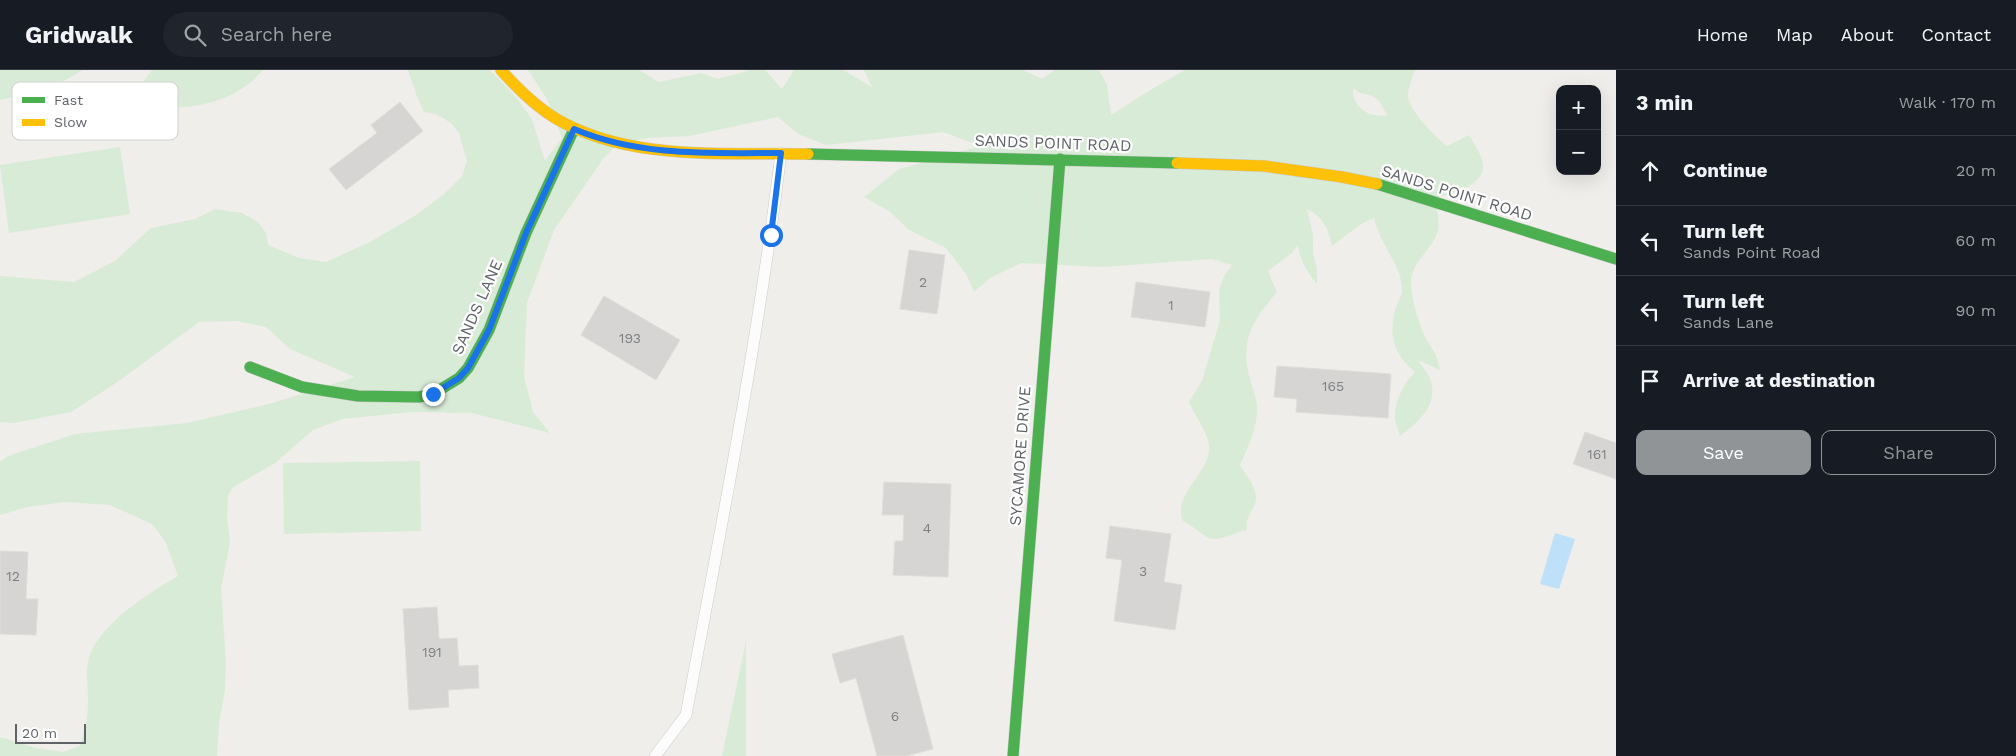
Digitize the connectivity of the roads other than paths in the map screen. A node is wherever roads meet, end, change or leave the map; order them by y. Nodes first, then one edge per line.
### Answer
1 (501, 70) edge
2 (574, 129) junction
3 (781, 153) junction
4 (1060, 159) junction
5 (1616, 259) edge
6 (250, 367) dead end
7 (656, 756) edge
8 (1013, 756) edge

1 - 2 main road, SANDS POINT ROAD
2 - 3 main road, SANDS POINT ROAD
2 - 6 main road, SANDS LANE
3 - 4 main road, SANDS POINT ROAD
3 - 7 lane
4 - 5 main road, SANDS POINT ROAD
4 - 8 main road, SYCAMORE DRIVE

